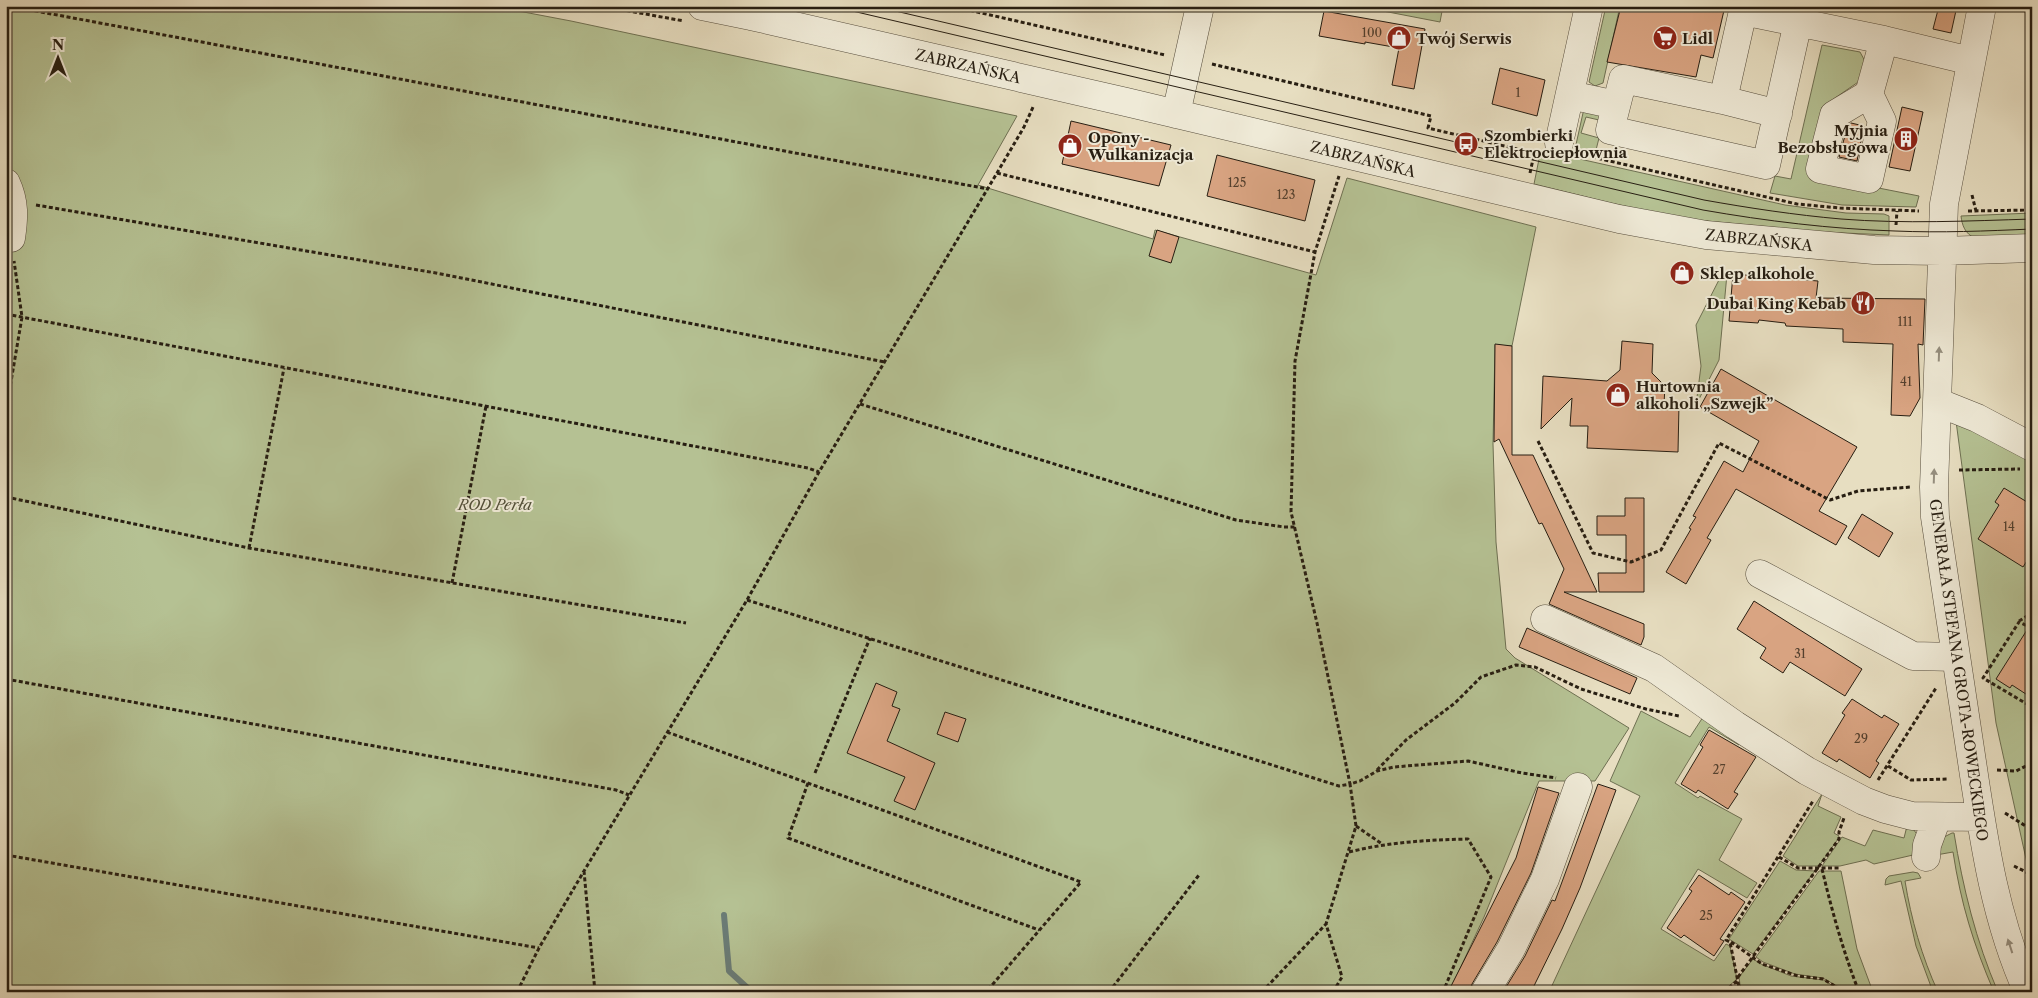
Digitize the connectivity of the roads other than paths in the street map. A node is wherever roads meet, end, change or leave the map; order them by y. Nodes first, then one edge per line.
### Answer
1 (702, 6) edge
2 (1200, 6) edge
3 (1589, 6) edge
4 (1982, 6) edge
5 (1744, 9) edge
6 (752, 11) edge
7 (1798, 22) junction
8 (1884, 40) junction
9 (1971, 61) junction
10 (1869, 94) dead end
11 (1570, 95) junction
12 (1723, 100) junction
13 (1616, 105) junction
14 (1176, 114) junction
15 (1778, 114) junction
16 (1559, 143) dead end
17 (10, 192) edge
18 (9, 238) edge
19 (2032, 248) edge
20 (1942, 251) junction
21 (1937, 402) junction
22 (2027, 458) edge
23 (1760, 574) dead end
24 (1545, 619) dead end
25 (1956, 657) junction
26 (1578, 787) road end
27 (1980, 817) junction
28 (1937, 818) junction
29 (1926, 856) dead end
30 (1486, 992) edge
31 (2028, 992) edge

1 - 6 street, ZABRZAŃSKA
2 - 14 street
3 - 11 street
4 - 9 street, GENERAŁA STEFANA GROTA-ROWECKIEGO
5 - 7 street
5 - 12 street
6 - 14 street, ZABRZAŃSKA
7 - 8 street
7 - 15 street
8 - 9 street
8 - 10 street
9 - 20 street, GENERAŁA STEFANA GROTA-ROWECKIEGO
11 - 13 street
11 - 16 street
12 - 13 street
12 - 15 street
13 - 15 street
14 - 20 street, ZABRZAŃSKA
17 - 18 street
19 - 20 street, ZABRZAŃSKA
21 -> 20 street, GENERAŁA STEFANA GROTA-ROWECKIEGO
21 - 22 street
25 -> 21 street, GENERAŁA STEFANA GROTA-ROWECKIEGO
23 - 25 street
24 - 28 street
25 - 27 street, GENERAŁA STEFANA GROTA-ROWECKIEGO
26 - 30 street
27 - 28 street
31 -> 27 street, GENERAŁA STEFANA GROTA-ROWECKIEGO
28 - 29 street

